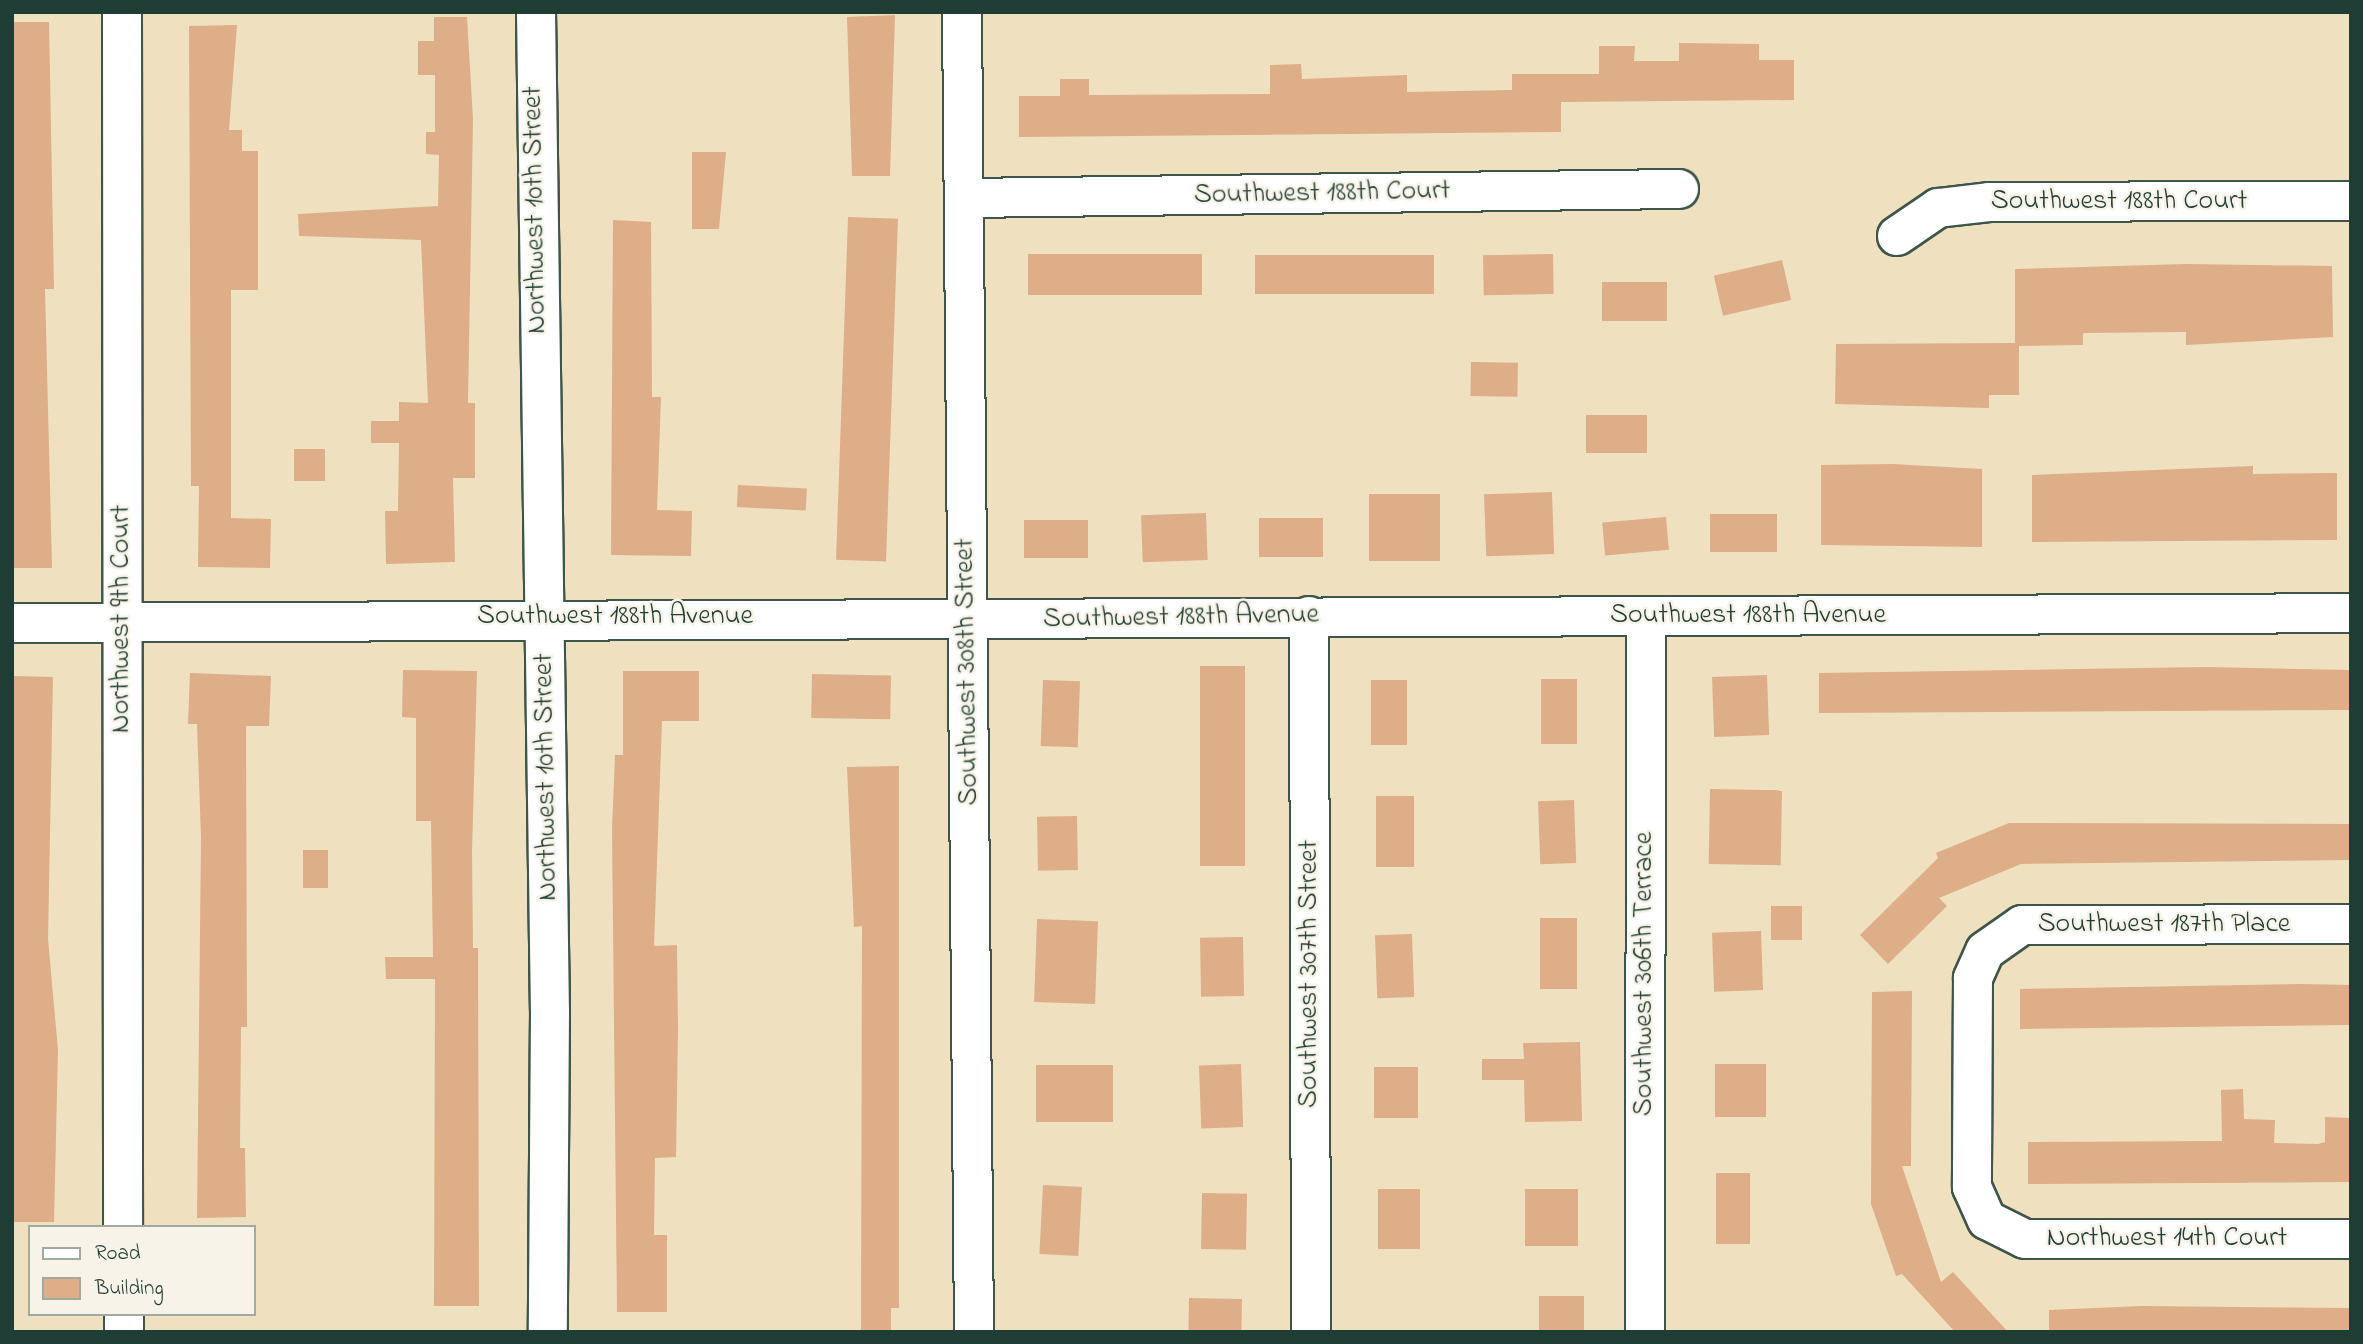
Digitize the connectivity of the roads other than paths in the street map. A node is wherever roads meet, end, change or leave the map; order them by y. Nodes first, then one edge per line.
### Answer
1 (122, 12) edge
2 (536, 12) edge
3 (962, 12) edge
4 (1679, 189) dead end
5 (964, 198) junction
6 (2351, 201) edge
7 (1897, 236) dead end
8 (2351, 613) edge
9 (545, 616) junction
10 (1309, 616) junction
11 (1646, 616) junction
12 (967, 618) junction
13 (121, 621) junction
14 (12, 622) edge
15 (2351, 924) edge
16 (1987, 1220) joint
17 (123, 1225) edge
18 (2351, 1239) edge
19 (548, 1332) edge
20 (975, 1332) edge
21 (1311, 1332) edge
22 (1645, 1332) edge

1 - 13 street, Northwest 9th Court
2 - 9 street, Northwest 10th Street
3 - 5 street, Southwest 308th Street
4 - 5 street, Southwest 188th Court
5 - 12 street, Southwest 308th Street
6 - 7 street, Southwest 188th Court
8 - 11 street, Southwest 188th Avenue
9 - 12 street, Southwest 188th Avenue
9 - 13 street, Southwest 188th Avenue
9 - 19 street, Northwest 10th Street
10 - 11 street, Southwest 188th Avenue
10 - 12 street, Southwest 188th Avenue
10 - 21 street, Southwest 307th Street
11 - 22 street, Southwest 306th Terrace
12 - 20 street, Southwest 308th Street
13 - 14 street, Southwest 188th Avenue
13 - 17 street, Northwest 9th Court
15 - 16 street, Southwest 187th Place
16 - 18 street, Northwest 14th Court

